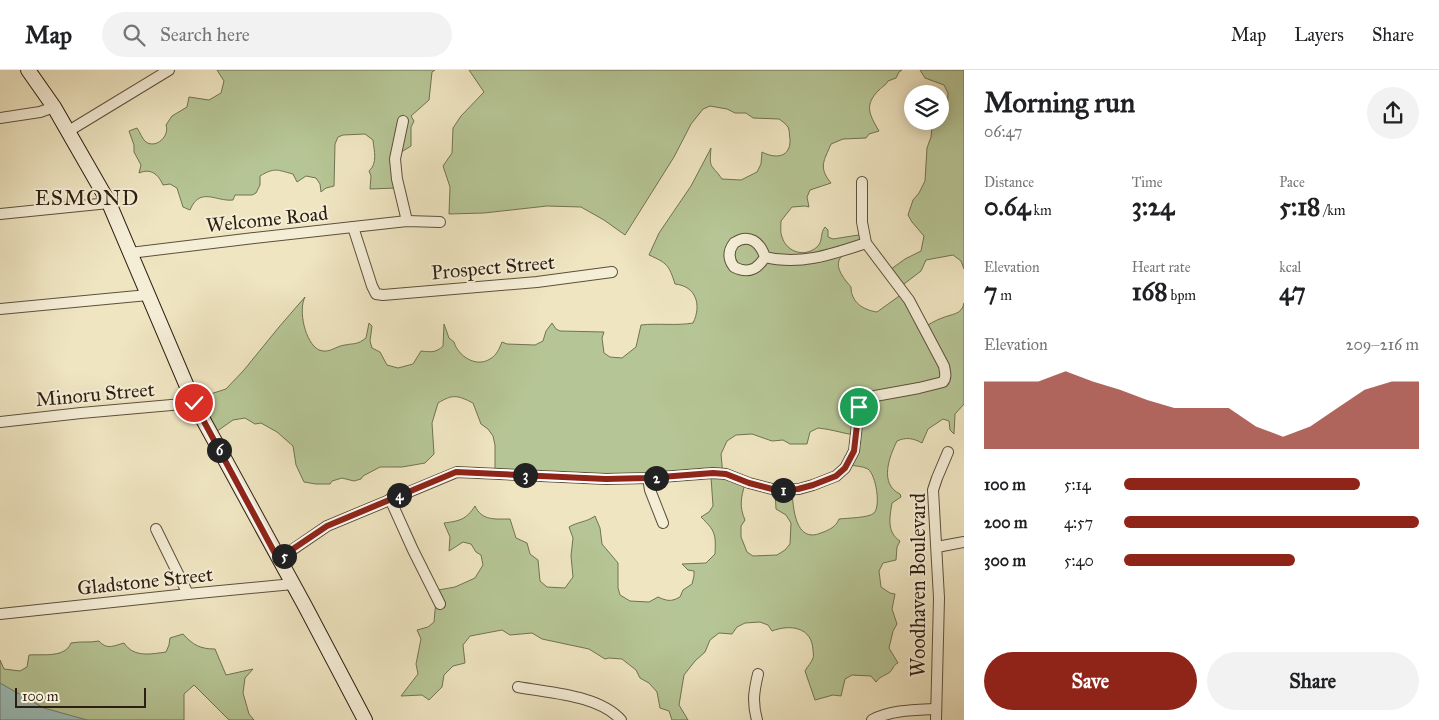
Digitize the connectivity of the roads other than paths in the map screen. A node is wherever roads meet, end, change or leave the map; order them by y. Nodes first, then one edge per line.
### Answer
1 (28, 70) edge
2 (170, 70) edge
3 (54, 107) junction
4 (0, 118) edge
5 (403, 121) dead end
6 (67, 132) junction
7 (862, 182) dead end
8 (109, 204) junction
9 (0, 214) edge
10 (407, 221) junction
11 (440, 222) dead end
12 (353, 227) junction
13 (866, 243) junction
14 (130, 253) junction
15 (765, 257) dead end
16 (612, 272) dead end
17 (148, 295) junction
18 (0, 309) edge
19 (194, 403) junction
20 (0, 422) edge
21 (948, 452) dead end
22 (648, 478) junction
23 (390, 499) junction
24 (663, 522) dead end
25 (156, 529) dead end
26 (964, 542) edge
27 (937, 547) junction
28 (278, 559) junction
29 (293, 584) junction
30 (188, 594) junction
31 (440, 604) dead end
32 (0, 614) edge
33 (758, 674) dead end
34 (518, 687) dead end
35 (935, 709) junction
36 (365, 720) edge
37 (621, 720) edge
38 (757, 720) edge
39 (872, 720) edge
40 (936, 720) edge

1 - 3 main road
2 - 6 street
3 - 4 street
3 - 6 main road
5 - 10 street
6 - 8 main road
7 - 13 street
8 - 9 street
8 - 14 main road
10 - 11 street, Welcome Road
10 - 12 street, Welcome Road
12 - 14 street, Welcome Road
12 - 16 street, Prospect Street
13 - 15 street
13 - 22 street
14 - 17 main road
17 - 18 street
17 - 19 main road
19 - 20 street, Minoru Street
19 - 28 main road
21 - 27 street, Woodhaven Boulevard
22 - 23 street
22 - 24 street
23 - 28 street
23 - 31 street
25 - 30 street
26 - 27 street
27 - 35 street, Woodhaven Boulevard
28 - 29 main road
29 - 30 street, Gladstone Street
29 - 36 main road
30 - 32 street, Gladstone Street
33 - 38 street
34 - 37 street
35 - 39 street
35 - 40 street, Woodhaven Boulevard

